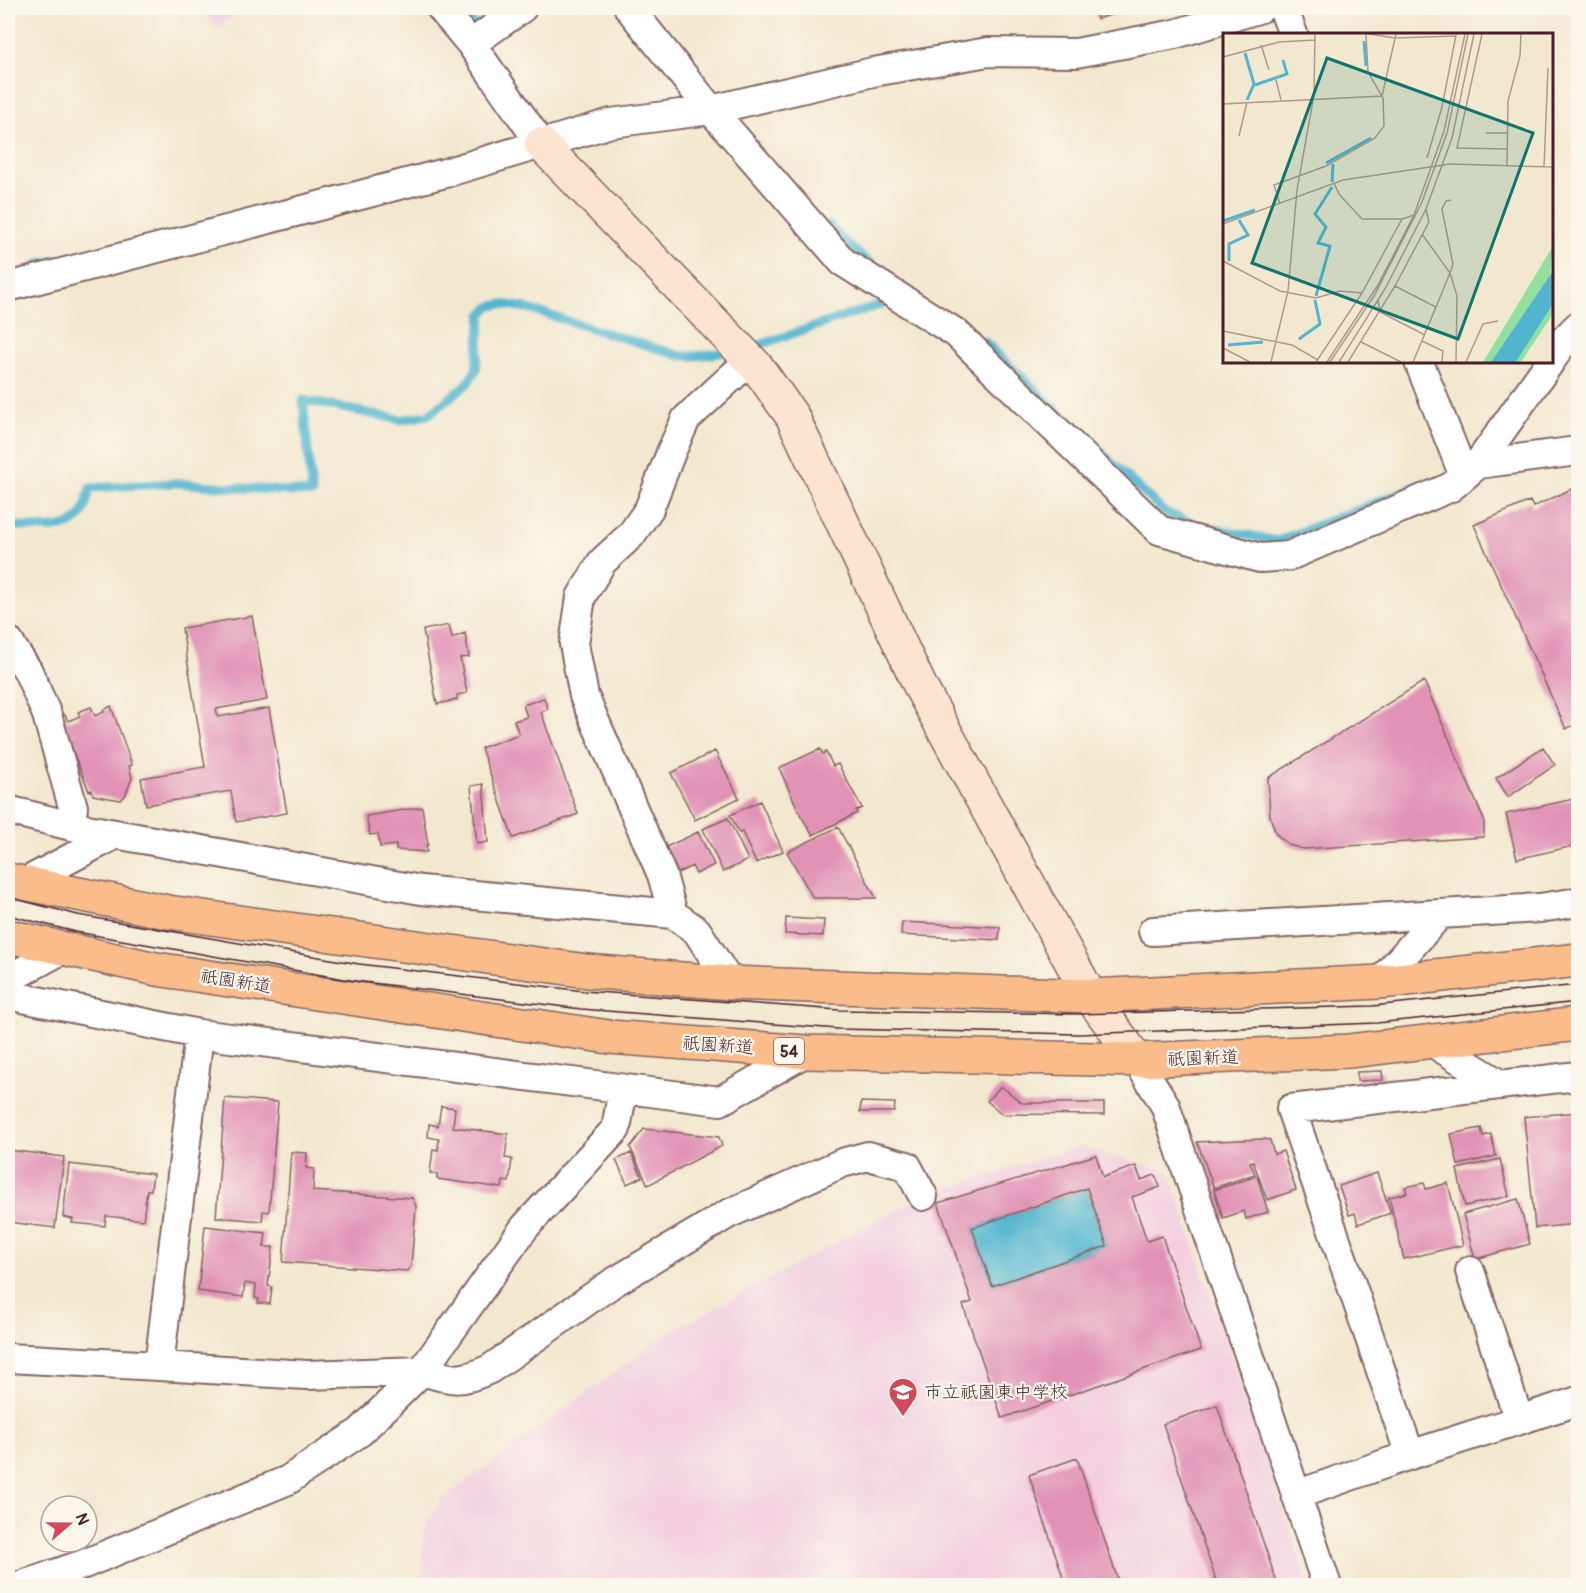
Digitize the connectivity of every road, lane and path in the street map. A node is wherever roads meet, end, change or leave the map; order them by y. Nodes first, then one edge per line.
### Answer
1 (441, 8) edge
2 (522, 8) edge
3 (629, 8) edge
4 (1261, 8) edge
5 (1282, 8) edge
6 (1295, 8) edge
7 (1305, 8) edge
8 (1293, 33) edge
9 (471, 44) junction
10 (711, 110) junction
11 (541, 144) junction
12 (8, 288) edge
13 (1578, 326) edge
14 (1553, 357) edge
15 (750, 360) junction
16 (1419, 363) edge
17 (1549, 363) edge
18 (1578, 451) edge
19 (1479, 464) junction
20 (8, 641) edge
21 (8, 810) edge
22 (71, 826) junction
23 (116, 834) junction
24 (15, 882) edge
25 (1578, 902) edge
26 (673, 915) junction
27 (1439, 915) junction
28 (1154, 931) dead end
29 (8, 936) edge
30 (64, 948) junction
31 (1578, 960) edge
32 (8, 979) edge
33 (1380, 982) junction
34 (730, 983) junction
35 (8, 995) edge
36 (1090, 996) junction
37 (1578, 1024) edge
38 (199, 1034) junction
39 (1430, 1041) junction
40 (806, 1052) junction
41 (1137, 1060) junction
42 (1578, 1076) edge
43 (1501, 1085) junction
44 (623, 1089) junction
45 (923, 1196) dead end
46 (1470, 1271) dead end
47 (8, 1358) edge
48 (159, 1366) junction
49 (422, 1371) junction
50 (1578, 1401) edge
51 (1519, 1420) junction
52 (1410, 1455) junction
53 (1296, 1495) junction
54 (20, 1586) edge
55 (1327, 1586) edge

1 - 9 street
2 - 9 street
3 - 10 street
4 - 10 street
5 - 8 street
6 - 7 street
9 - 11 street
10 - 11 street
10 - 19 street
11 - 12 street
11 - 15 street
13 - 14 street
15 - 26 street
15 - 36 street
16 - 19 street
17 - 19 street
18 - 19 street
20 - 22 street
21 - 22 street
22 - 23 street
23 - 24 street
23 - 26 street
24 - 34 highway
25 - 27 street
26 - 34 street
27 - 28 street
27 - 33 street
29 - 30 highway, 祇園新道 / 54
30 - 32 street
30 - 40 highway, 祇園新道 / 54
31 - 33 highway
33 - 36 highway
34 - 36 highway
35 - 38 street
36 - 41 street
37 - 39 highway, 祇園新道 / 54
38 - 44 street
38 - 48 street
39 - 41 highway, 祇園新道 / 54
39 - 43 street
40 - 41 highway, 祇園新道 / 54
40 - 44 street
41 - 53 street
42 - 43 street
43 - 52 street
44 - 49 street
45 - 49 street
46 - 51 street
47 - 48 street
48 - 49 street
49 - 54 street
50 - 51 street
51 - 52 street
52 - 53 street
53 - 55 street

